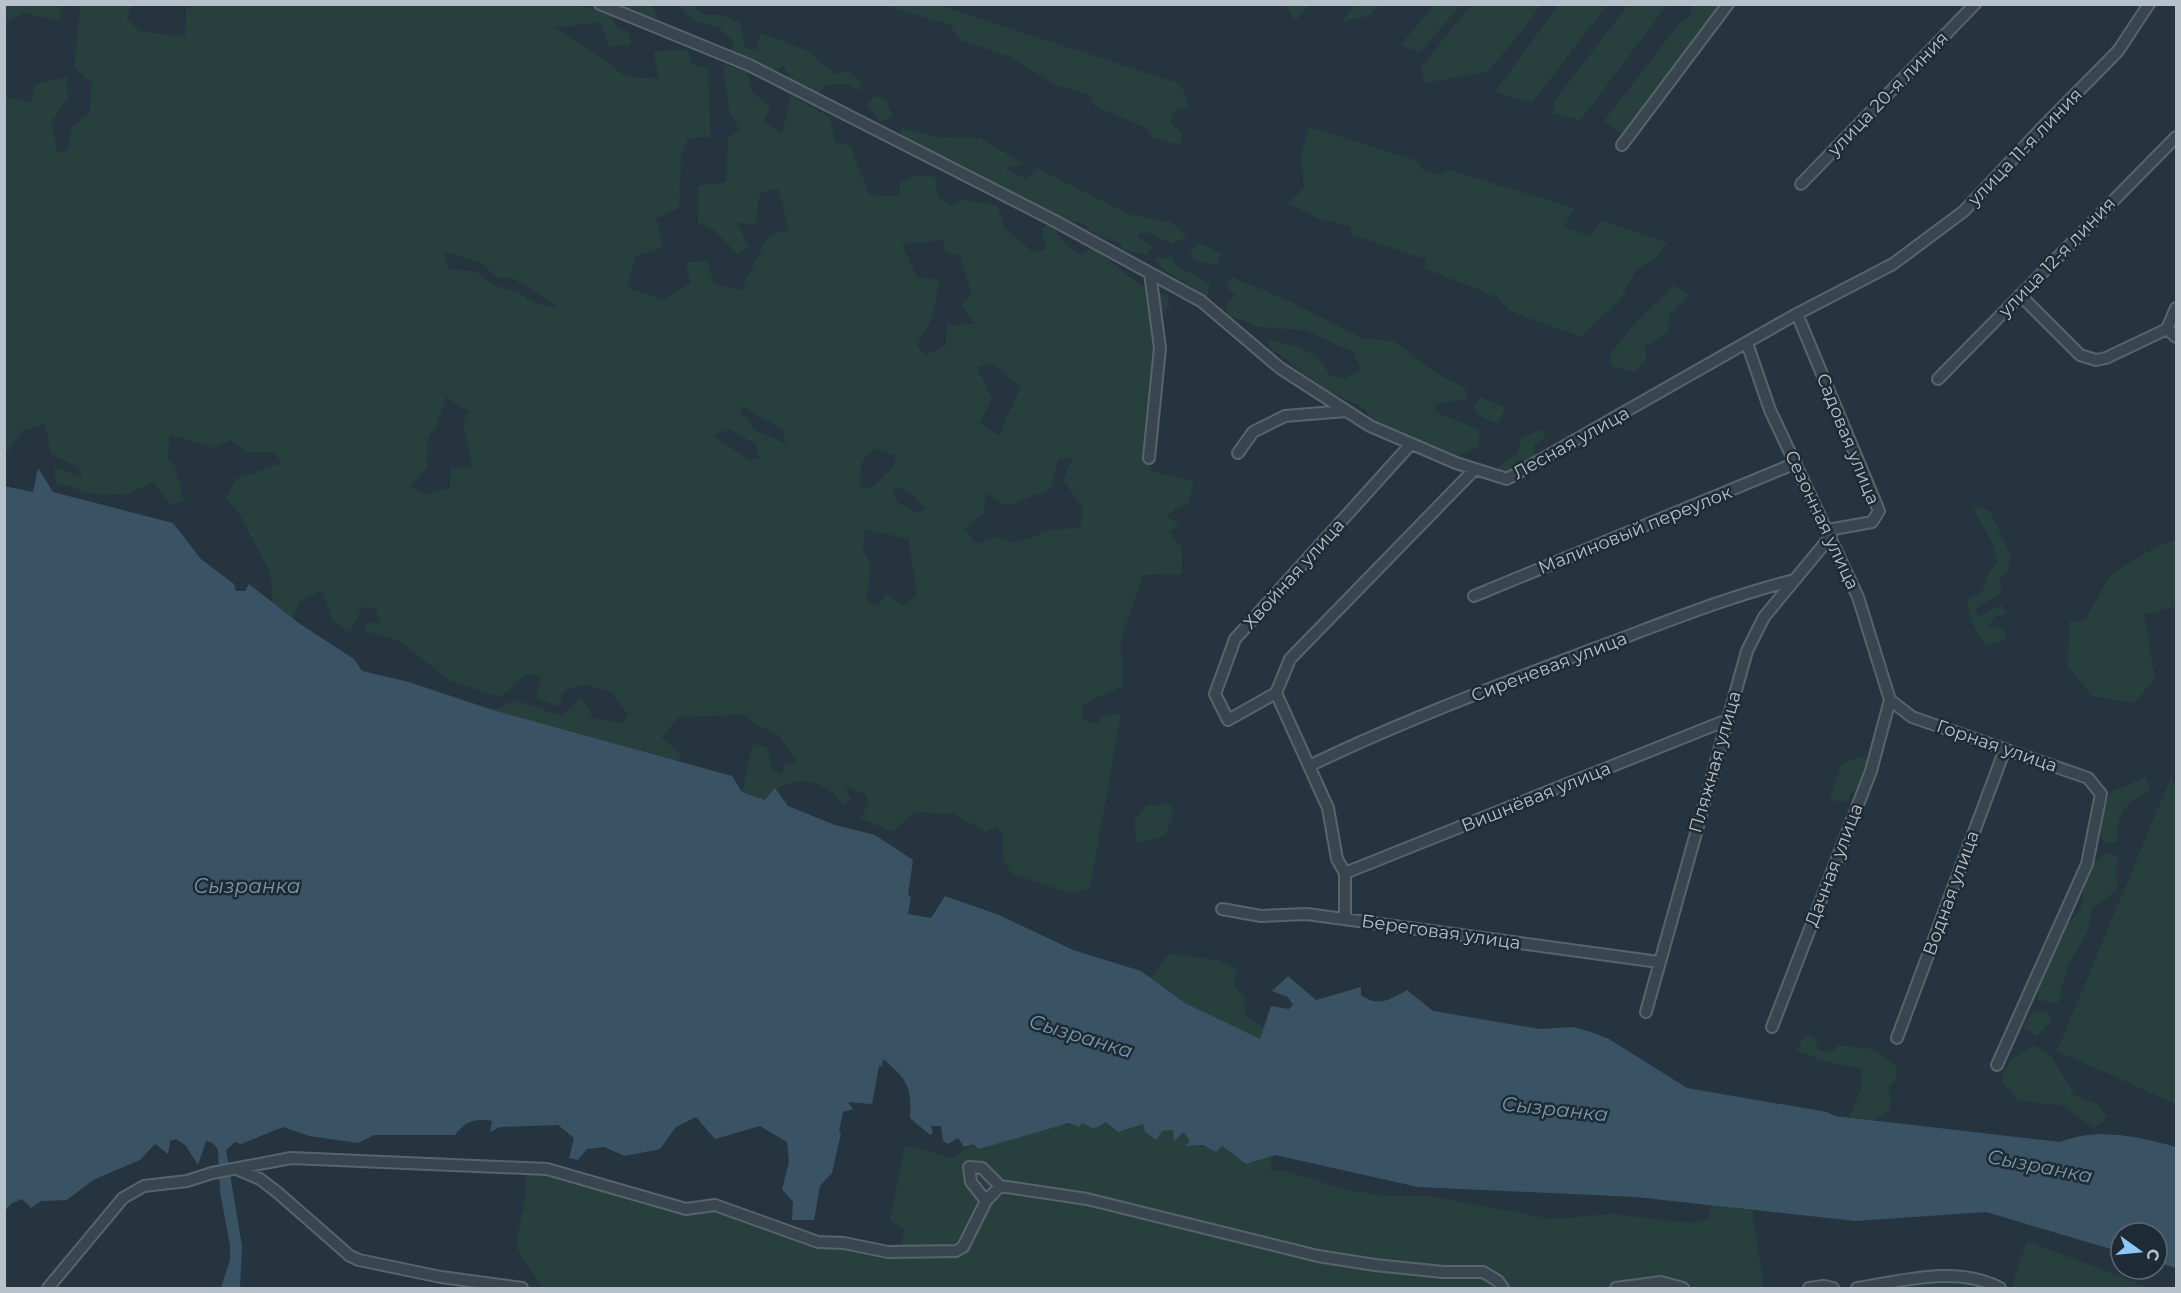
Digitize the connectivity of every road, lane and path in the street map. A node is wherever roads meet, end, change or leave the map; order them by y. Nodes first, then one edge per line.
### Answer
1 (600, 4) edge
2 (1728, 4) edge
3 (1976, 4) edge
4 (2149, 4) edge
5 (2176, 137) edge
6 (1622, 145) dead end
7 (1801, 184) dead end
8 (1882, 270) joint
9 (1150, 273) junction
10 (2020, 295) junction
11 (2176, 308) edge
12 (1797, 314) junction
13 (2168, 329) junction
14 (2176, 337) edge
15 (1747, 343) junction
16 (1938, 379) dead end
17 (1346, 411) junction
18 (1411, 444) junction
19 (1238, 453) dead end
20 (1149, 458) dead end
21 (1796, 463) junction
22 (1475, 469) junction
23 (1830, 533) junction
24 (1794, 580) junction
25 (1474, 596) dead end
26 (1276, 693) junction
27 (1890, 700) junction
28 (1727, 720) junction
29 (2005, 748) junction
30 (1309, 766) junction
31 (1345, 873) junction
32 (1222, 909) dead end
33 (1345, 919) junction
34 (1659, 962) junction
35 (1646, 1012) dead end
36 (1772, 1027) dead end
37 (1897, 1038) dead end
38 (1997, 1065) dead end
39 (235, 1169) junction
40 (1000, 1186) junction
41 (986, 1201) junction
42 (48, 1288) edge
43 (522, 1288) edge
44 (1503, 1288) edge
45 (1616, 1288) edge
46 (1683, 1288) edge
47 (1809, 1288) edge
48 (1833, 1288) edge
49 (1857, 1288) edge
50 (2000, 1288) edge

1 - 9 street, Лесная улица
2 - 6 street
3 - 7 street, улица 20-я линия
4 - 8 street, улица 11-я линия
5 - 10 street, улица 12-я линия
8 - 12 street, Лесная улица
9 - 17 street, Лесная улица
9 - 20 street
10 - 13 street
10 - 16 street, улица 12-я линия
11 - 13 street
12 - 15 street, Лесная улица
12 - 23 street, Садовая улица
13 - 14 street
15 - 21 street, Сезонная улица
15 - 22 street, Лесная улица
17 - 18 street, Лесная улица
17 - 19 street
18 - 22 street, Лесная улица
18 - 26 street, Хвойная улица
21 - 23 street, Сезонная улица
21 - 25 street, Малиновый переулок
22 - 26 street
23 - 24 street, Пляжная улица
23 - 27 street, Сезонная улица
24 - 28 street, Пляжная улица
24 - 30 street, Сиреневая улица
26 - 30 street
27 - 29 street, Горная улица
27 - 36 street, Дачная улица
28 - 31 street, Вишнёвая улица
28 - 34 street, Пляжная улица
29 - 37 street, Водная улица
29 - 38 street, Горная улица
30 - 31 street
31 - 33 street
32 - 33 street, Береговая улица
33 - 34 street, Береговая улица
34 - 35 street, Пляжная улица
39 - 41 street
39 - 42 street
39 - 43 street
40 - 41 street
40 - 41 street
40 - 44 street
45 - 46 street
47 - 48 street
49 - 50 street

